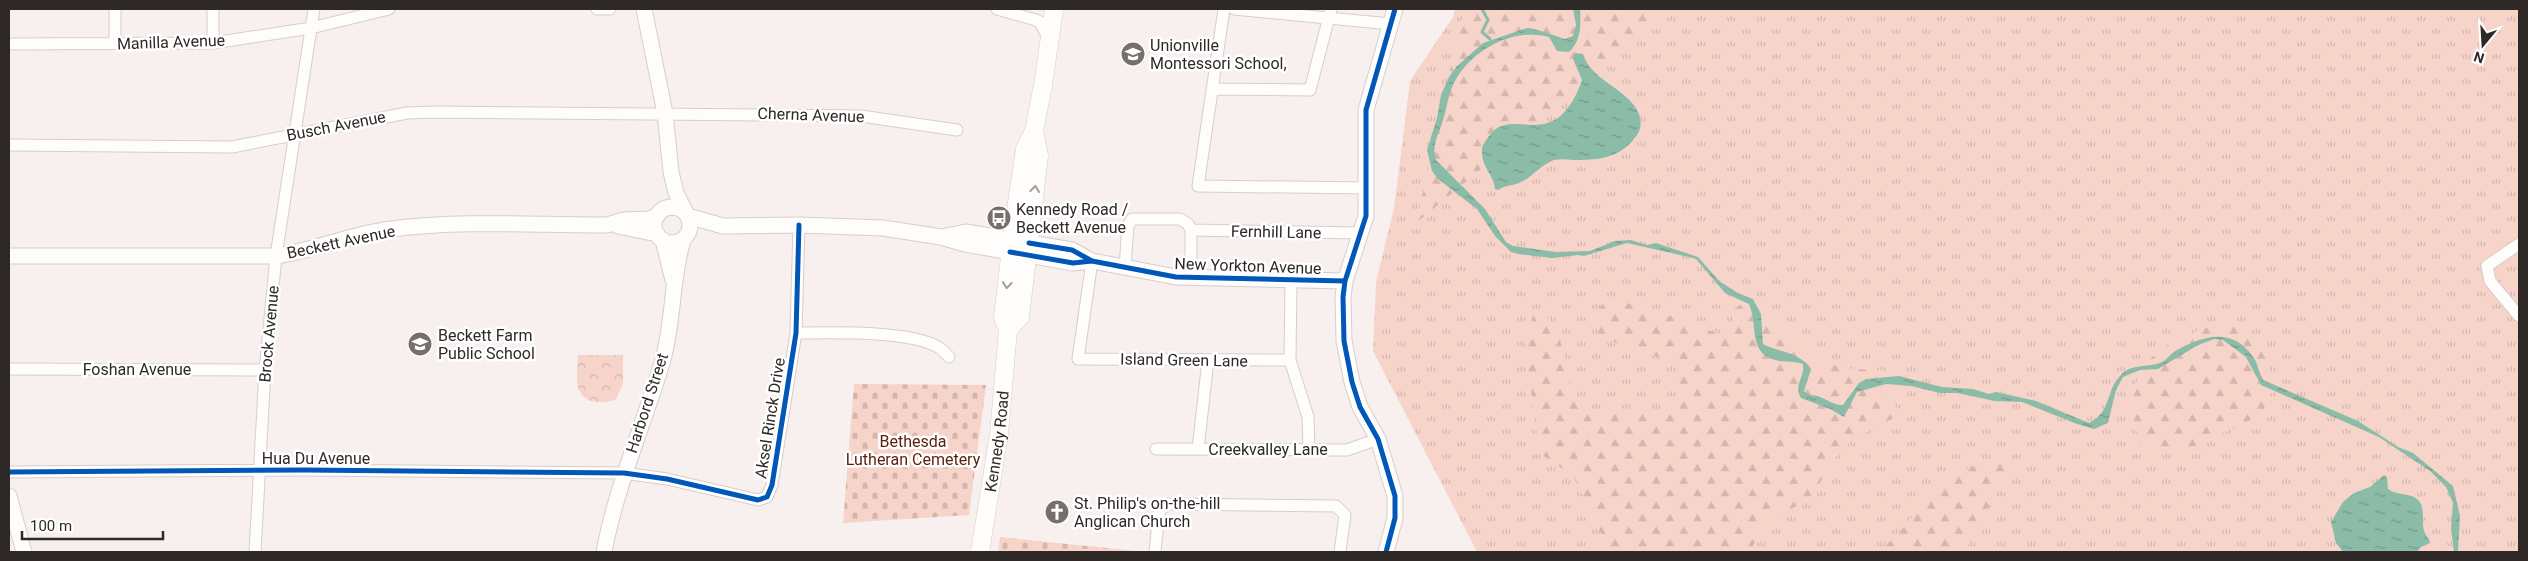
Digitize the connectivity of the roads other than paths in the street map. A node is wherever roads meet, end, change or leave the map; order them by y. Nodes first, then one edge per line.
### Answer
1 (115, 9) edge
2 (213, 9) edge
3 (314, 9) edge
4 (389, 9) edge
5 (597, 9) edge
6 (610, 9) edge
7 (644, 9) edge
8 (1004, 9) edge
9 (1054, 9) edge
10 (1224, 9) edge
11 (1234, 9) edge
12 (1395, 9) edge
13 (1330, 13) edge
14 (1391, 24) junction
15 (310, 28) junction
16 (1049, 40) junction
17 (115, 43) junction
18 (213, 43) junction
19 (9, 44) edge
20 (1213, 89) junction
21 (665, 113) junction
22 (957, 130) dead end
23 (295, 133) junction
24 (9, 145) edge
25 (671, 172) junction
26 (1367, 188) junction
27 (659, 214) junction
28 (687, 215) junction
29 (614, 225) junction
30 (799, 225) junction
31 (723, 226) junction
32 (1191, 230) junction
33 (1362, 233) junction
34 (660, 237) junction
35 (683, 240) junction
36 (2519, 244) edge
37 (1019, 248) junction
38 (9, 256) edge
39 (276, 256) junction
40 (1092, 261) junction
41 (1125, 267) junction
42 (1191, 279) junction
43 (1291, 280) junction
44 (1345, 281) junction
45 (674, 282) junction
46 (2519, 316) edge
47 (796, 333) junction
48 (949, 357) dead end
49 (1208, 360) junction
50 (1290, 360) junction
51 (9, 369) edge
52 (265, 370) junction
53 (1378, 439) junction
54 (1156, 449) dead end
55 (1198, 449) junction
56 (1310, 450) junction
57 (258, 471) junction
58 (9, 472) edge
59 (624, 473) junction
60 (9, 496) edge
61 (24, 552) edge
62 (255, 552) edge
63 (604, 552) edge
64 (980, 552) edge
65 (1155, 552) edge
66 (1340, 552) edge
67 (1386, 552) edge

1 - 17 street
2 - 18 street
3 - 15 street, Brock Avenue
4 - 15 street, Manilla Avenue
5 - 6 street
7 - 21 street
8 - 16 street
9 - 16 main road, Kennedy Road
10 - 20 street
11 - 13 street
12 - 14 street
13 - 14 street
13 - 20 street
14 - 26 street
15 - 18 street, Manilla Avenue
15 - 23 street, Brock Avenue
16 - 37 main road, Kennedy Road
17 - 18 street, Manilla Avenue
17 - 19 street, Manilla Avenue
20 - 26 street
21 - 22 street, Cherna Avenue
21 - 23 street, Busch Avenue
21 - 25 street
23 - 24 street, Busch Avenue
23 - 39 street, Brock Avenue
25 - 27 street
25 - 28 street
26 - 33 street
27 - 28 street
27 - 29 street, Beckett Avenue
27 - 34 street
28 - 31 street
28 - 35 street
29 - 34 street, Beckett Avenue
29 - 39 street, Beckett Avenue
30 - 31 street
30 - 37 street
30 - 47 street, Aksel Rinck Drive
31 - 35 street
32 - 33 street, Fernhill Lane
32 - 41 street, Fernhill Lane
32 - 42 street
33 - 44 street
34 - 35 street
34 - 45 street, Harbord Street
35 - 45 street, Harbord Street
36 - 46 street
37 - 40 street, New Yorkton Avenue
37 - 64 main road, Kennedy Road
38 - 39 street, Beckett Avenue
39 - 52 street, Brock Avenue
40 - 41 street, New Yorkton Avenue
40 - 49 street, Island Green Lane
41 - 42 street, New Yorkton Avenue
42 - 43 street, New Yorkton Avenue
43 - 44 street, New Yorkton Avenue
43 - 50 street
44 - 53 street
45 - 59 street, Harbord Street
47 - 48 street
47 - 59 street, Aksel Rinck Drive
49 - 50 street, Island Green Lane
49 - 55 street
50 - 56 street
51 - 52 street, Foshan Avenue
52 - 57 street, Brock Avenue
53 - 56 street, Creekvalley Lane
53 - 67 street
54 - 55 street, Creekvalley Lane
55 - 56 street, Creekvalley Lane
57 - 58 street, Hua Du Avenue
57 - 59 street, Hua Du Avenue
57 - 62 street, Brock Avenue
59 - 63 street, Harbord Street
60 - 61 street
65 - 66 street

